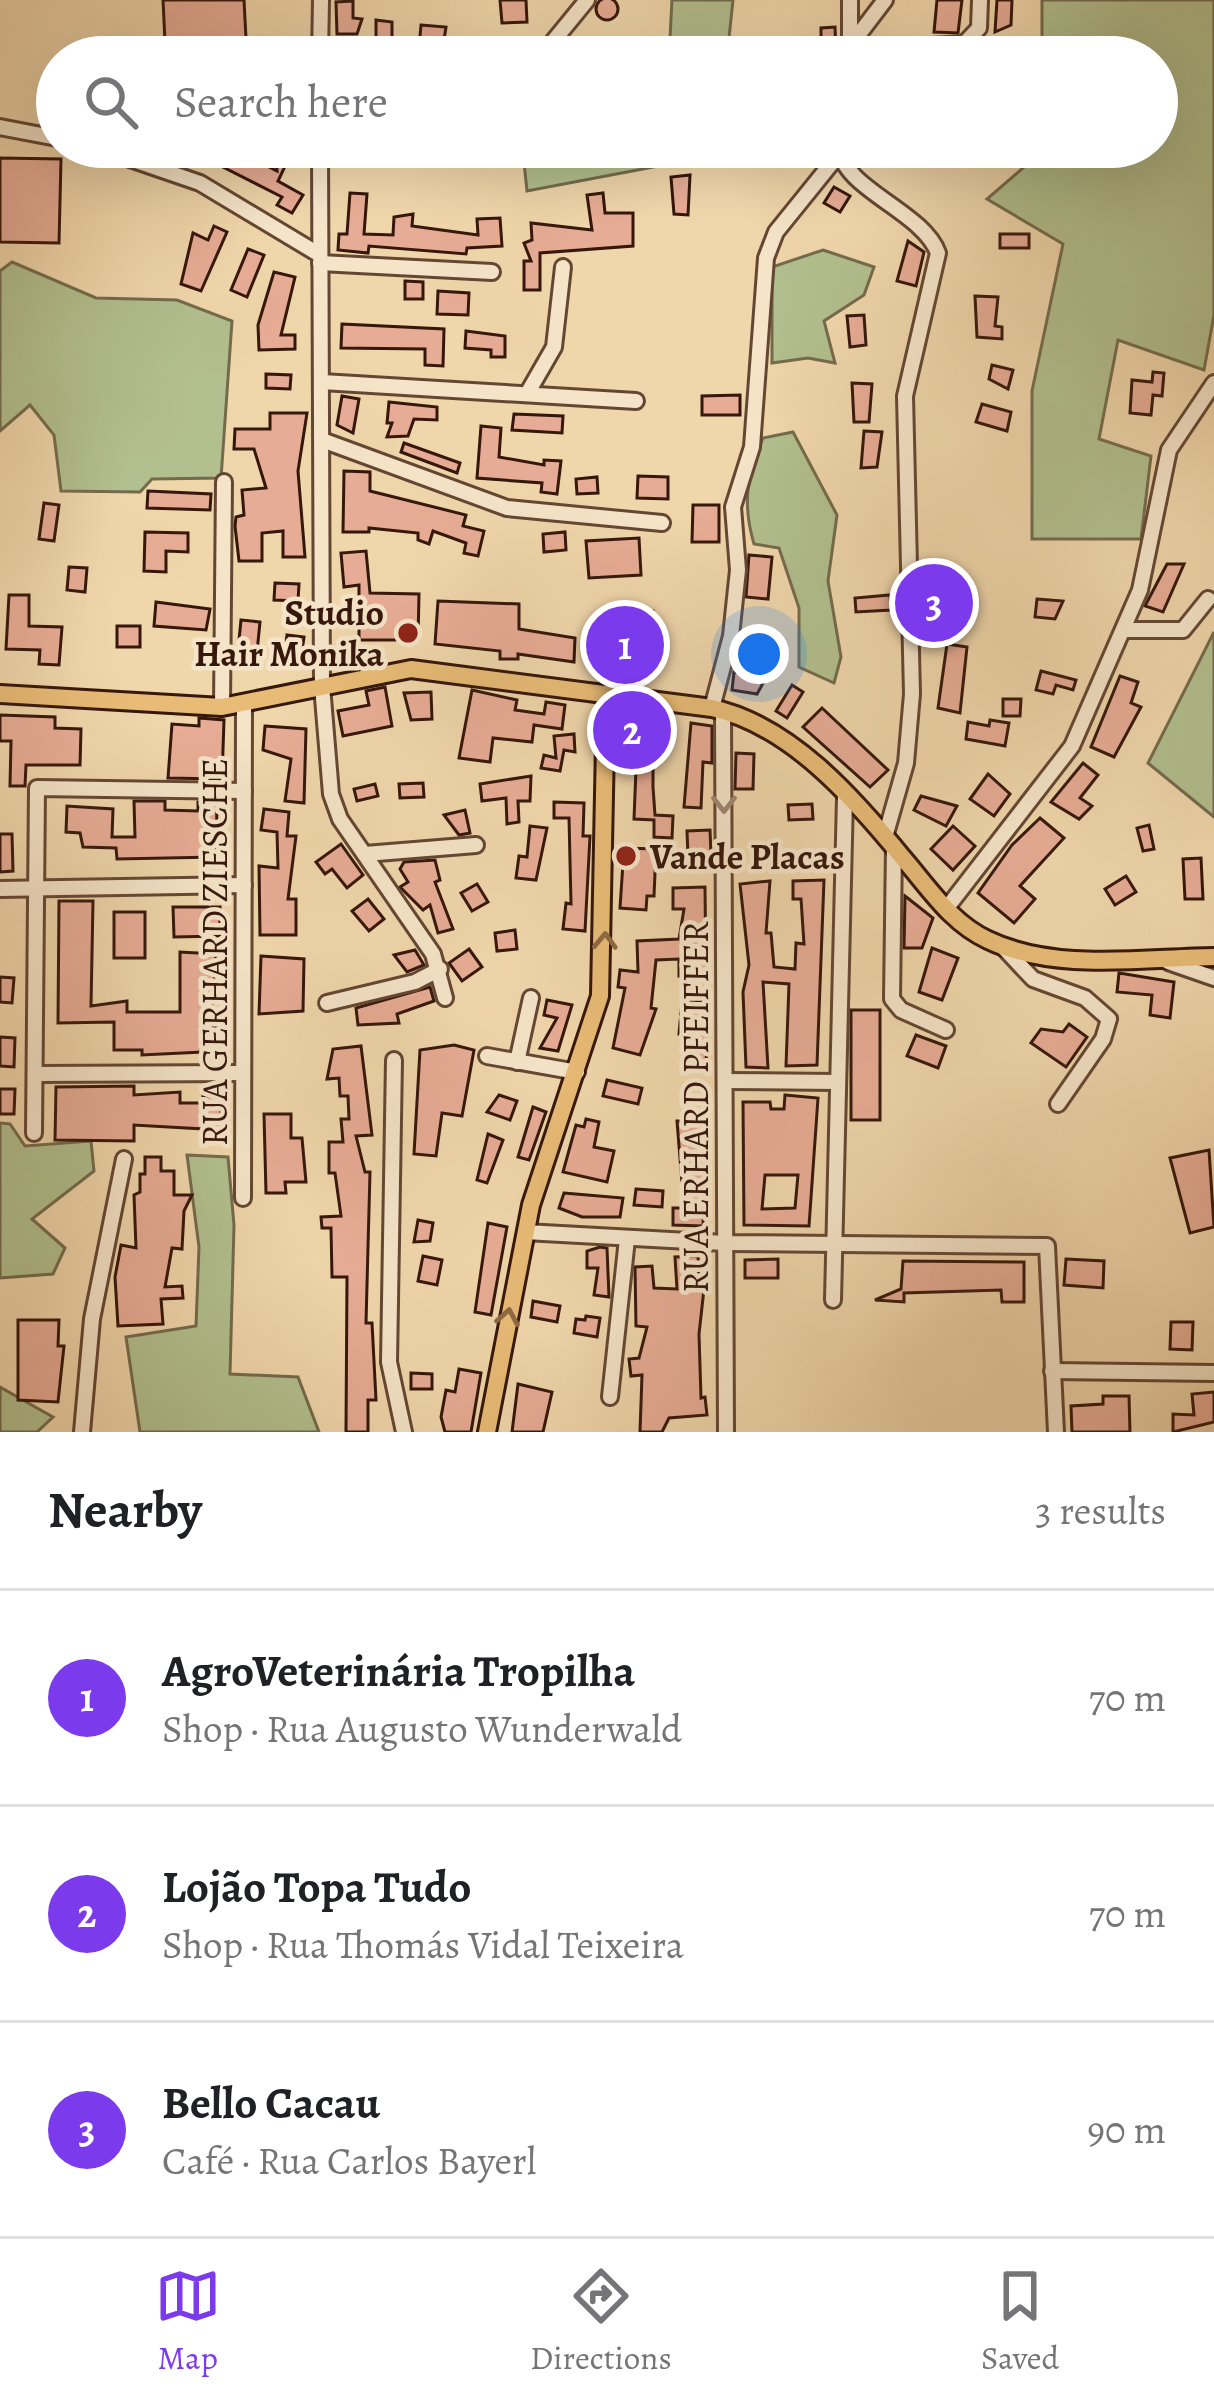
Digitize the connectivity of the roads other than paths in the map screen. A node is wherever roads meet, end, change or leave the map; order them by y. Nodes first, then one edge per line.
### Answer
1 (320, 0) edge
2 (586, 0) edge
3 (850, 0) edge
4 (885, 0) edge
5 (980, 0) edge
6 (320, 36) edge
7 (557, 36) edge
8 (850, 36) edge
9 (860, 36) edge
10 (972, 36) edge
11 (0, 127) edge
12 (36, 134) edge
13 (159, 168) edge
14 (320, 168) edge
15 (825, 168) edge
16 (847, 168) edge
17 (320, 259) junction
18 (563, 267) dead end
19 (492, 272) dead end
20 (322, 382) junction
21 (1214, 383) edge
22 (527, 394) junction
23 (636, 401) dead end
24 (322, 440) junction
25 (224, 482) dead end
26 (662, 523) dead end
27 (1208, 598) dead end
28 (1126, 630) junction
29 (322, 686) junction
30 (0, 694) edge
31 (606, 694) junction
32 (244, 706) junction
33 (222, 707) junction
34 (718, 710) junction
35 (244, 791) junction
36 (845, 797) junction
37 (889, 842) junction
38 (476, 845) dead end
39 (365, 854) junction
40 (244, 885) junction
41 (37, 886) junction
42 (0, 889) edge
43 (946, 909) junction
44 (1002, 946) junction
45 (1214, 957) edge
46 (1157, 958) junction
47 (440, 969) junction
48 (1214, 978) edge
49 (446, 998) dead end
50 (531, 998) dead end
51 (327, 1003) dead end
52 (946, 1030) dead end
53 (487, 1056) dead end
54 (394, 1060) dead end
55 (517, 1061) junction
56 (577, 1072) junction
57 (243, 1073) junction
58 (35, 1074) junction
59 (724, 1081) junction
60 (838, 1082) junction
61 (1058, 1104) dead end
62 (34, 1132) dead end
63 (124, 1159) dead end
64 (243, 1198) dead end
65 (524, 1232) junction
66 (626, 1239) junction
67 (725, 1244) junction
68 (834, 1245) junction
69 (833, 1300) dead end
70 (1052, 1371) junction
71 (1214, 1373) edge
72 (610, 1397) dead end
73 (729, 1428) edge
74 (82, 1432) edge
75 (404, 1432) edge
76 (487, 1432) edge
77 (1056, 1432) edge

1 - 6 street
2 - 7 street
3 - 8 street
4 - 9 street
5 - 10 street
11 - 12 street
13 - 17 street
14 - 17 street
15 - 34 street, RUA ERHARD PFEIFFER
16 - 37 street
17 - 19 street
17 - 20 street
18 - 22 street
20 - 22 street
20 - 24 street
21 - 28 street
22 - 23 street
24 - 26 street
24 - 29 street
25 - 33 street
27 - 28 street
28 - 43 street
29 - 31 main road
29 - 32 main road
29 - 39 street
30 - 33 main road
31 - 34 main road
56 -> 31 main road
32 - 33 main road
32 - 35 street, RUA GERHARD ZIESCHE
34 - 36 main road
34 -> 59 street, RUA ERHARD PFEIFFER
35 - 40 street, RUA GERHARD ZIESCHE
35 - 41 street
36 - 37 main road
36 - 60 street
37 - 43 main road
37 - 52 street
38 - 39 street
39 - 47 street
40 - 41 street
40 - 57 street, RUA GERHARD ZIESCHE
41 - 42 street
41 - 58 street
43 - 44 main road
44 - 46 main road
44 - 61 street
45 - 46 main road
46 - 48 street
47 - 49 street
47 - 51 street
50 - 55 street
53 - 55 street
54 - 75 street
55 - 56 street
56 - 65 main road
57 - 58 street
57 - 64 street, RUA GERHARD ZIESCHE
58 - 62 street
59 - 60 street
59 - 67 street, RUA ERHARD PFEIFFER
60 - 68 street
63 - 74 street
65 - 66 street
76 -> 65 main road
66 - 67 street
66 - 72 street
67 - 68 street
67 - 73 street, RUA ERHARD PFEIFFER
68 - 69 street
68 - 70 street
70 - 71 street
70 - 77 street

